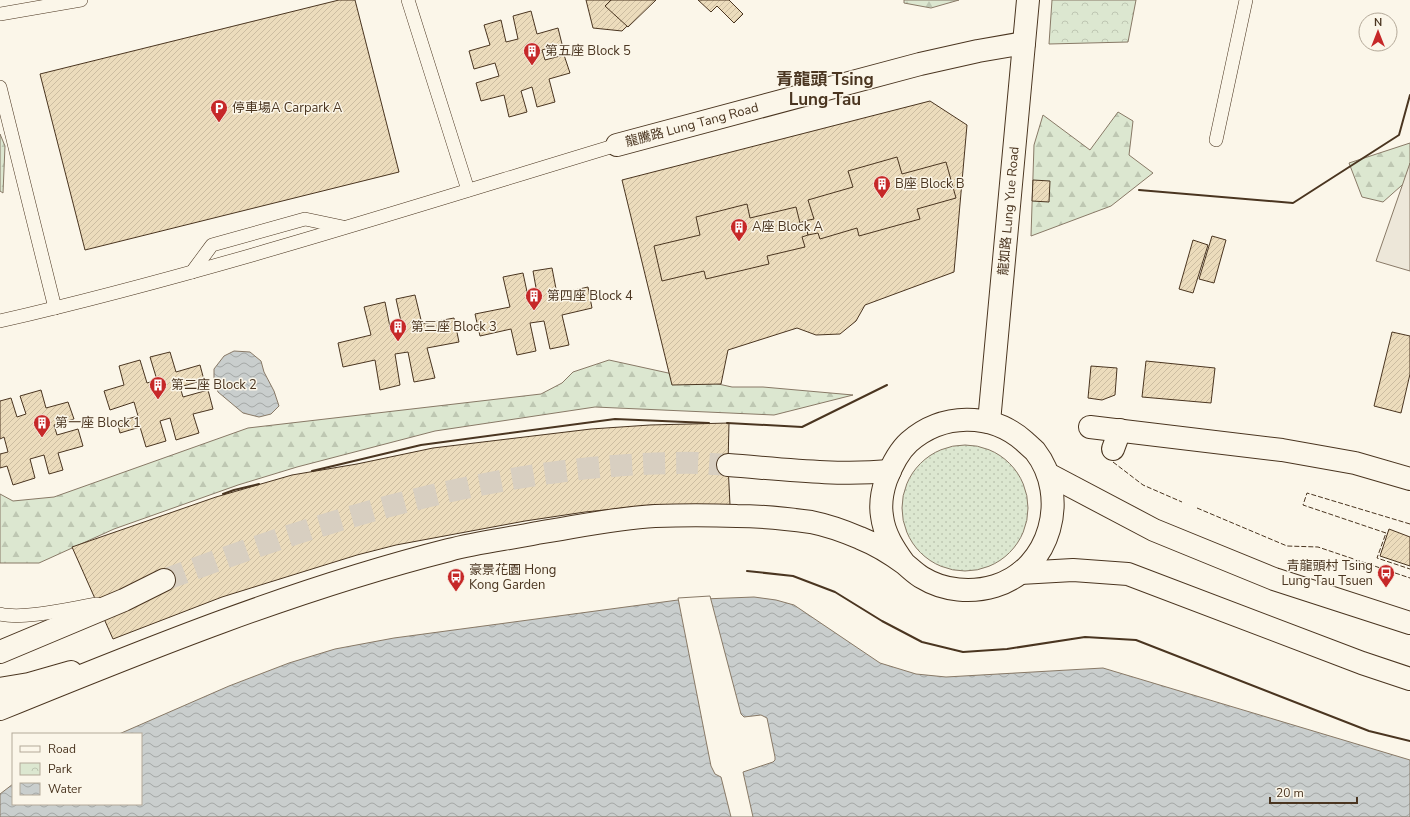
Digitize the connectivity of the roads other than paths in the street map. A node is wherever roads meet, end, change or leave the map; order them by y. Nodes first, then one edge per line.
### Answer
1 (81, 0) edge
2 (408, 0) edge
3 (1028, 0) edge
4 (1246, 0) edge
5 (0, 14) edge
6 (1024, 43) junction
7 (0, 87) edge
8 (1216, 140) dead end
9 (617, 145) joint
10 (468, 190) junction
11 (345, 227) junction
12 (192, 272) junction
13 (56, 308) junction
14 (0, 321) edge
15 (989, 422) junction
16 (1090, 427) dead end
17 (728, 465) tunnel mouth
18 (890, 471) junction
19 (1048, 474) junction
20 (1410, 480) edge
21 (904, 563) junction
22 (1020, 573) junction
23 (164, 580) tunnel mouth
24 (124, 600) junction
25 (0, 614) edge
26 (1410, 623) edge
27 (143, 651) junction
28 (0, 652) edge
29 (1410, 678) edge
30 (0, 689) edge
31 (0, 709) edge

1 - 5 lane
2 - 10 lane
3 - 6 main road, 龍如路 Lung Yue Road
4 - 8 lane
6 - 9 main road, 龍騰路 Lung Tang Road
6 - 15 main road, 龍如路 Lung Yue Road
7 - 13 lane
9 - 10 lane
10 - 11 lane
11 - 12 lane
11 - 12 lane
12 - 13 lane
13 - 14 lane
15 - 18 main road
15 - 19 main road
16 - 20 main road
17 - 18 main road
18 - 21 main road
19 - 22 main road
19 - 26 main road
21 - 22 main road
21 - 27 main road
22 - 29 main road
23 - 24 main road
24 - 25 lane
24 - 28 main road
27 - 30 main road
27 - 31 main road

